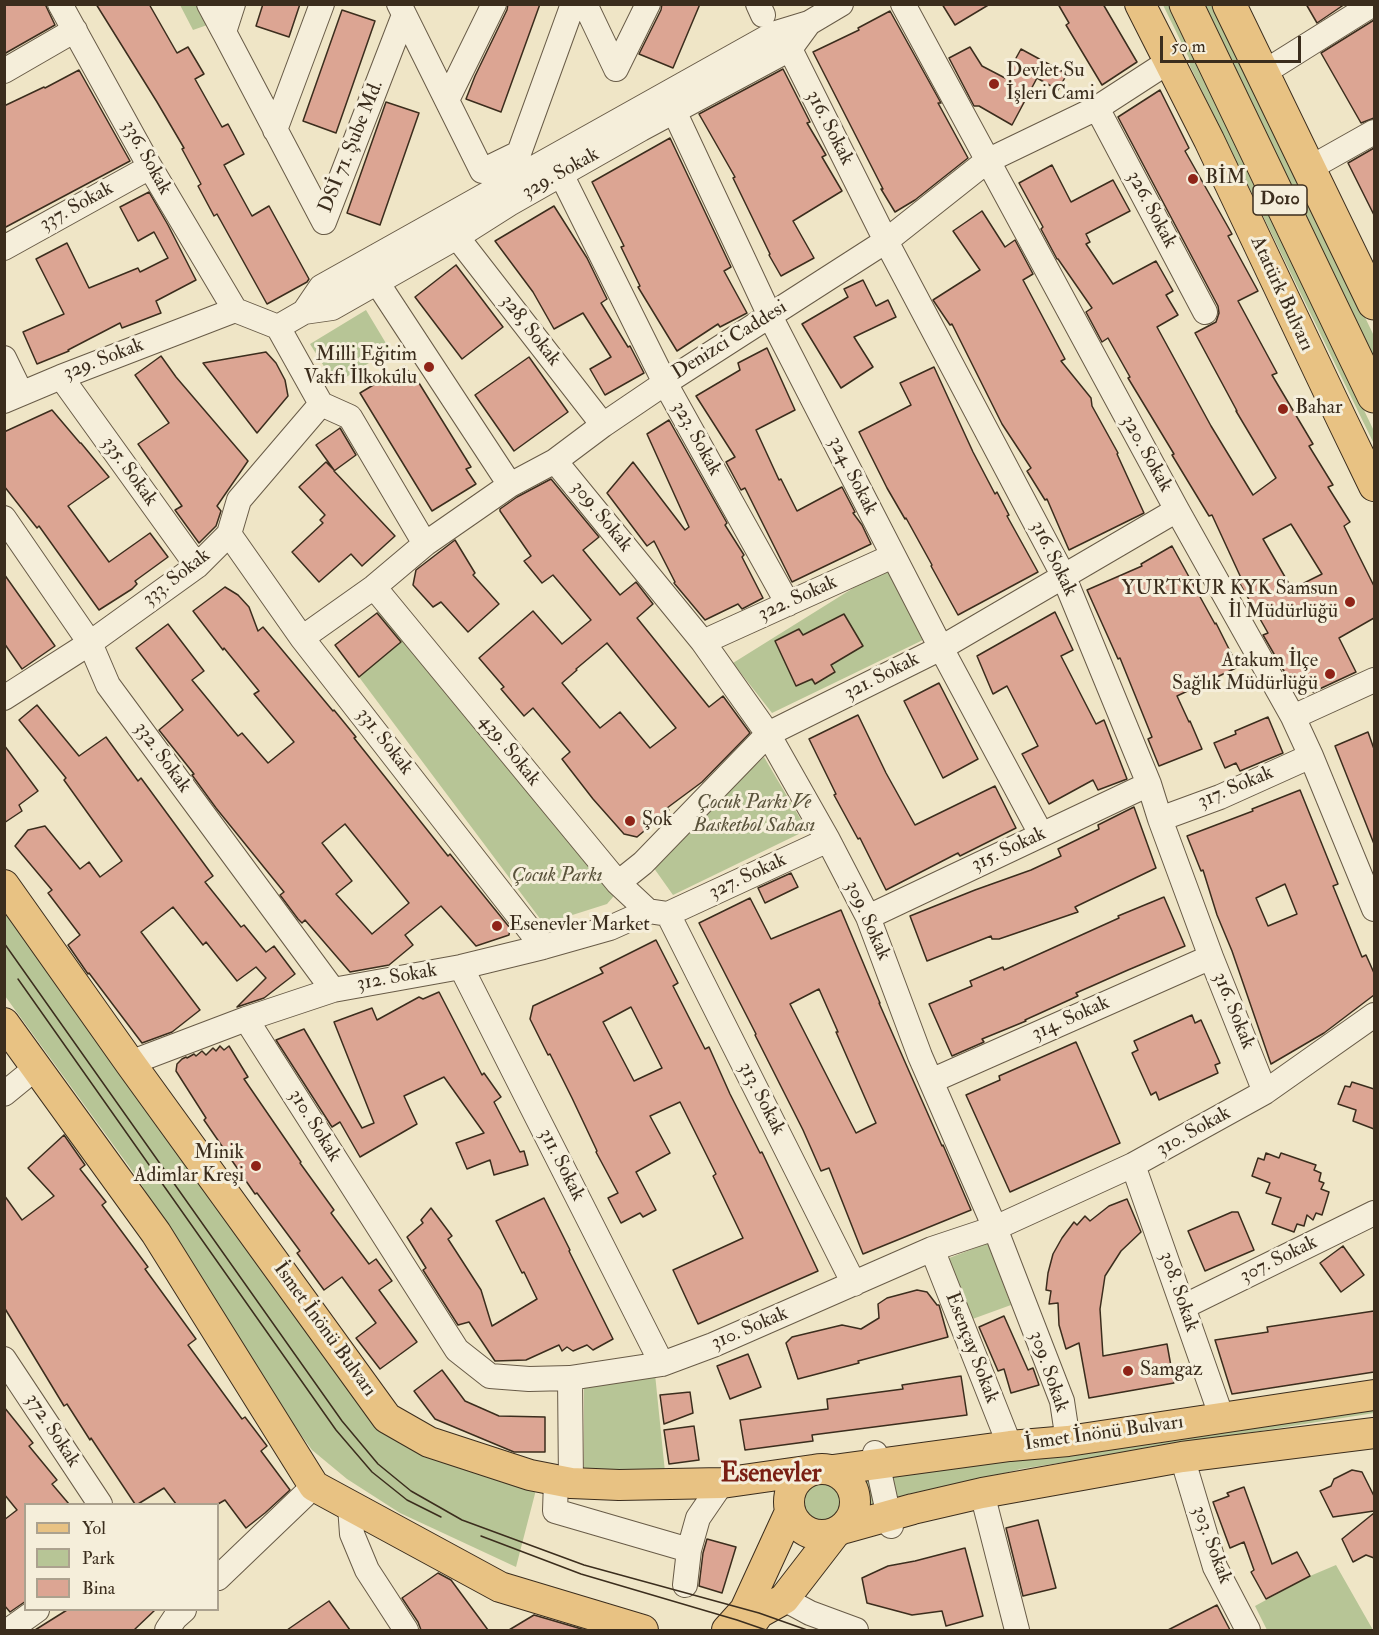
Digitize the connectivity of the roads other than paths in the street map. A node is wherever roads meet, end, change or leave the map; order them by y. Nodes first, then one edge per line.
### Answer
1 (60, 4) edge
2 (209, 4) edge
3 (233, 4) edge
4 (322, 4) edge
5 (494, 4) edge
6 (573, 4) edge
7 (585, 4) edge
8 (648, 4) edge
9 (841, 4) edge
10 (903, 4) edge
11 (1140, 4) edge
12 (1186, 4) edge
13 (1229, 4) edge
14 (1373, 4) edge
15 (402, 10) edge
16 (809, 23) junction
17 (75, 30) junction
18 (224, 32) junction
19 (790, 50) junction
20 (1168, 62) junction
21 (4, 71) edge
22 (1263, 73) junction
23 (447, 100) junction
24 (1098, 108) junction
25 (674, 111) junction
26 (275, 130) junction
27 (1374, 132) edge
28 (987, 161) junction
29 (150, 167) junction
30 (1310, 168) junction
31 (561, 174) junction
32 (457, 237) junction
33 (886, 241) junction
34 (4, 248) edge
35 (376, 282) junction
36 (1373, 298) edge
37 (235, 310) junction
38 (304, 312) junction
39 (1205, 312) dead end
40 (770, 316) junction
41 (278, 327) junction
42 (4, 358) edge
43 (62, 377) junction
44 (665, 383) junction
45 (1374, 396) edge
46 (13, 397) edge
47 (321, 404) junction
48 (603, 425) junction
49 (555, 461) junction
50 (510, 485) junction
51 (1374, 486) edge
52 (1177, 510) junction
53 (4, 519) edge
54 (229, 534) junction
55 (425, 544) junction
56 (893, 556) junction
57 (197, 566) junction
58 (1063, 575) junction
59 (374, 587) junction
60 (789, 604) junction
61 (302, 638) junction
62 (703, 642) junction
63 (90, 643) junction
64 (941, 648) junction
65 (1374, 680) edge
66 (4, 698) edge
67 (1293, 717) junction
68 (768, 735) junction
69 (1311, 756) junction
70 (1149, 784) junction
71 (1160, 819) junction
72 (1041, 834) junction
73 (828, 840) junction
74 (1365, 855) edge
75 (618, 883) junction
76 (4, 885) edge
77 (1374, 909) edge
78 (658, 913) junction
79 (868, 917) junction
80 (543, 946) junction
81 (1211, 957) junction
82 (460, 967) junction
83 (333, 990) junction
84 (1374, 1015) edge
85 (246, 1019) junction
86 (4, 1023) edge
87 (130, 1063) junction
88 (36, 1067) junction
89 (931, 1081) junction
90 (1265, 1092) junction
91 (4, 1094) edge
92 (1133, 1165) junction
93 (1374, 1213) edge
94 (995, 1228) junction
95 (932, 1249) junction
96 (854, 1284) junction
97 (1183, 1307) junction
98 (4, 1359) edge
99 (662, 1364) junction
100 (570, 1378) junction
101 (1374, 1395) edge
102 (1222, 1418) junction
103 (1374, 1433) edge
104 (1068, 1441) junction
105 (1010, 1446) junction
106 (1182, 1457) junction
107 (876, 1459) junction
108 (823, 1470) junction
109 (563, 1482) junction
110 (722, 1483) junction
111 (314, 1486) junction
112 (982, 1492) junction
113 (99, 1503) edge
114 (350, 1506) junction
115 (790, 1512) junction
116 (890, 1521) junction
117 (840, 1531) junction
118 (689, 1550) junction
119 (219, 1577) edge
120 (685, 1585) dead end
121 (784, 1599) junction
122 (36, 1611) edge
123 (9, 1630) edge
124 (406, 1630) edge
125 (643, 1630) edge
126 (727, 1630) edge
127 (747, 1630) edge
128 (856, 1630) edge
129 (1017, 1630) edge
130 (1248, 1630) edge

1 - 17 street, 336. Sokak
2 - 18 street, DSİ 71. Şube Md.
3 - 18 street
4 - 26 street
5 - 23 street
6 - 23 street, DSİ 71. Şube Md.
7 - 8 street
9 - 16 street, 329. Sokak
10 - 28 street, 320. Sokak
11 - 20 main road, Atatürk Bulvarı
12 - 45 highway, Atatürk Bulvarı / D010
13 - 22 highway, D010
14 - 22 street
15 - 23 street, DSİ 71. Şube Md.
15 - 26 street, DSİ 71. Şube Md.
16 - 19 street, 329. Sokak
16 - 38 street, 329. Sokak
17 - 21 street
17 - 29 street, 336. Sokak
18 - 26 street, DSİ 71. Şube Md.
19 - 25 street, 329. Sokak
19 - 33 street, 316. Sokak
20 - 24 street, Denizci Caddesi
20 - 51 main road, Atatürk Bulvarı
22 - 30 highway, D010
24 - 28 street, Denizci Caddesi
24 - 39 street, 326. Sokak
25 - 31 street, 329. Sokak
25 - 40 street, 324. Sokak
27 - 30 street
28 - 33 street, Denizci Caddesi
28 - 52 street, 320. Sokak
29 - 34 street, 337. Sokak
29 - 37 street, 336. Sokak
30 - 36 highway, D010
31 - 32 street, 329. Sokak
31 - 44 street, 323. Sokak
32 - 35 street, 329. Sokak
32 - 48 street, 328, Sokak
33 - 40 street, Denizci Caddesi
33 - 58 street, 316. Sokak
35 - 38 street, 329. Sokak
35 - 50 street
37 - 41 street
37 - 43 street, 329. Sokak
38 - 41 street, 329. Sokak
40 - 44 street, Denizci Caddesi
40 - 56 street, 324. Sokak
41 - 47 street
42 - 46 street
43 - 46 street, 329. Sokak
43 - 57 street, 335. Sokak
44 - 48 street, Denizci Caddesi
44 - 60 street, 323. Sokak
47 - 54 street, 333. Sokak
47 - 55 street
48 - 49 street, Denizci Caddesi
49 - 50 street, Denizci Caddesi
49 - 62 street, 309. Sokak
50 - 55 street, Denizci Caddesi
52 - 58 street, 321. Sokak
52 - 67 street, 320. Sokak
53 - 63 street, 332. Sokak
54 - 57 street, 333. Sokak
54 - 61 street, 331. Sokak
55 - 59 street, Denizci Caddesi
56 - 60 street, 322. Sokak
56 - 64 street, 324. Sokak
57 - 63 street, 333. Sokak
58 - 64 street, 321. Sokak
58 - 70 street, 316. Sokak
59 - 61 street, Denizci Caddesi
59 - 75 street, 439. Sokak
60 - 62 street, 322. Sokak
61 - 80 street, 331. Sokak
62 - 68 street, 309. Sokak
63 - 66 street, 333. Sokak
63 - 83 street, 332. Sokak
64 - 68 street, 321. Sokak
64 - 72 street, 324. Sokak
65 - 67 street
67 - 69 street, 320. Sokak
68 - 73 street, 309. Sokak
68 - 75 street, 321. Sokak
69 - 71 street, 317. Sokak
69 - 74 street, 320. Sokak
70 - 71 street, 316. Sokak
70 - 72 street, 315. Sokak
71 - 81 street, 316. Sokak
72 - 79 street, 315. Sokak
73 - 78 street, 327. Sokak
73 - 79 street, 309. Sokak
74 - 77 street, 320. Sokak
75 - 78 street, 439. Sokak
76 - 87 main road, İsmet İnönü Bulvarı
78 - 80 street, 312. Sokak
78 - 96 street, 313. Sokak
79 - 89 street, 309. Sokak
80 - 82 street, 312. Sokak
81 - 89 street, 314. Sokak
81 - 90 street, 316. Sokak
82 - 83 street, 312. Sokak
82 - 99 street, 311. Sokak
83 - 85 street, 312. Sokak
84 - 90 street, 310. Sokak
85 - 87 street, 312. Sokak
85 - 100 street, 310. Sokak
86 - 88 main road
87 - 109 main road, İsmet İnönü Bulvarı
88 - 91 street
88 - 111 main road
89 - 94 street, 309. Sokak
90 - 92 street, 310. Sokak
92 - 94 street, 310. Sokak
92 - 97 street, 308. Sokak
93 - 97 street, 307. Sokak
94 - 95 street, 310. Sokak
94 - 104 street, 309. Sokak
95 - 96 street, 310. Sokak
95 - 105 street, Esençay Sokak
96 - 99 street, 310. Sokak
97 - 102 street, 308. Sokak
98 - 113 street, 372. Sokak
99 - 100 street, 310. Sokak
100 - 109 street
101 - 102 main road, İsmet İnönü Bulvarı
102 - 104 main road, İsmet İnönü Bulvarı
103 - 106 main road, İsmet İnönü Bulvarı
104 - 105 main road, İsmet İnönü Bulvarı
105 - 107 main road, İsmet İnönü Bulvarı
106 - 112 main road, İsmet İnönü Bulvarı
106 - 130 street, 303. Sokak
107 - 108 main road, İsmet İnönü Bulvarı
107 - 116 street
108 - 110 main road, İsmet İnönü Bulvarı
108 - 115 main road
108 - 117 main road
109 - 110 main road, İsmet İnönü Bulvarı
109 - 118 street
110 - 118 street
111 - 114 main road
111 - 119 street
112 - 116 main road, İsmet İnönü Bulvarı
112 - 129 street
114 - 124 street
114 - 125 main road
115 - 117 main road
115 - 126 main road
116 - 117 main road, İsmet İnönü Bulvarı
117 - 121 main road
118 - 120 street
121 - 127 main road
121 - 128 street
122 - 123 street

